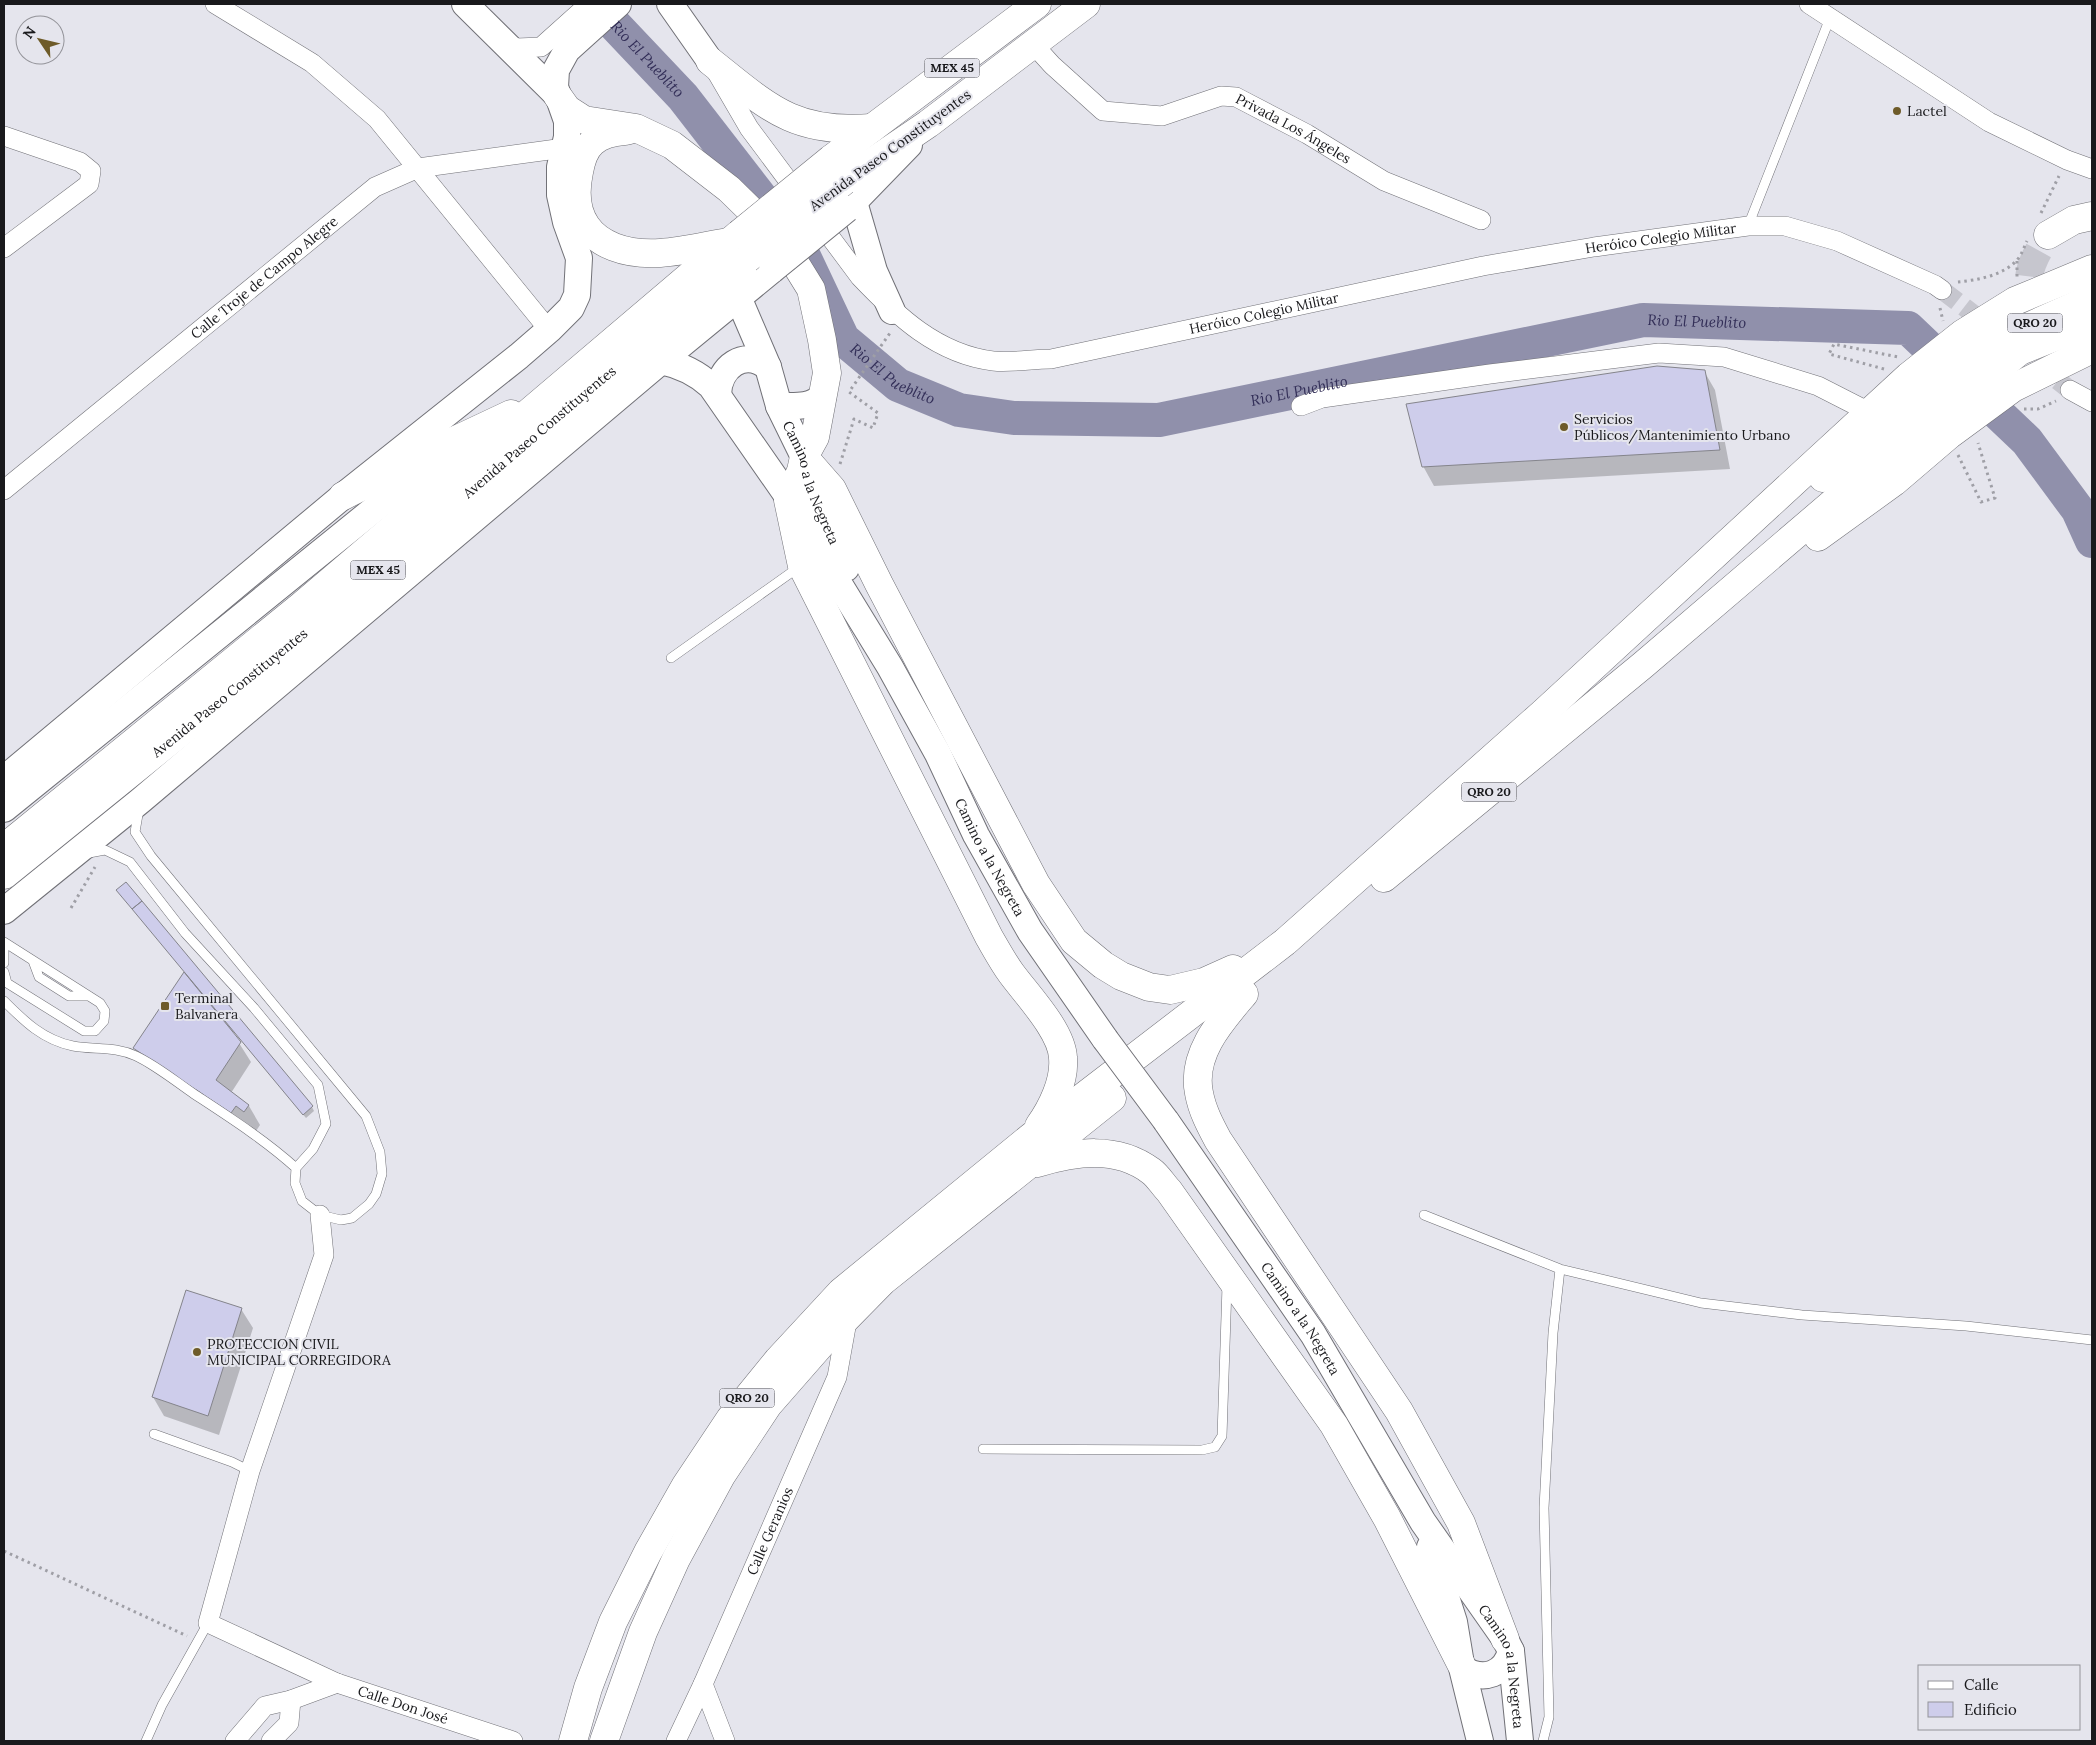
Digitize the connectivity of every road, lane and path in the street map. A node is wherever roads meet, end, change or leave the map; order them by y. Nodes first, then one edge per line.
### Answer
1 (215, 4) edge
2 (465, 4) edge
3 (589, 4) edge
4 (618, 4) edge
5 (670, 4) edge
6 (1086, 4) edge
7 (1098, 4) edge
8 (1809, 4) edge
9 (1035, 5) edge
10 (1830, 18) junction
11 (1043, 37) junction
12 (504, 42) junction
13 (549, 55) junction
14 (710, 61) junction
15 (557, 96) junction
16 (636, 128) junction
17 (872, 128) junction
18 (4, 136) edge
19 (564, 148) junction
20 (2067, 160) junction
21 (418, 168) junction
22 (2092, 169) edge
23 (844, 188) junction
24 (2092, 216) edge
25 (1481, 220) dead end
26 (1748, 226) junction
27 (2038, 230) junction
28 (738, 245) junction
29 (4, 248) edge
30 (2017, 261) junction
31 (2092, 269) edge
32 (2017, 280) dead end
33 (1939, 287) joint
34 (738, 297) junction
35 (2092, 298) edge
36 (892, 311) junction
37 (2092, 322) edge
38 (549, 330) junction
39 (897, 338) dead end
40 (660, 361) junction
41 (768, 367) junction
42 (1905, 367) junction
43 (2082, 373) edge
44 (552, 393) junction
45 (718, 394) junction
46 (823, 396) junction
47 (2092, 402) edge
48 (779, 406) junction
49 (1301, 406) dead end
50 (2022, 409) dead end
51 (1869, 412) junction
52 (487, 426) junction
53 (1949, 435) junction
54 (1978, 443) dead end
55 (804, 457) junction
56 (832, 489) junction
57 (4, 490) edge
58 (343, 496) junction
59 (788, 500) junction
60 (802, 566) junction
61 (671, 658) dead end
62 (1643, 664) junction
63 (890, 667) junction
64 (1543, 713) junction
65 (4, 779) edge
66 (140, 801) junction
67 (4, 809) edge
68 (4, 848) edge
69 (64, 860) junction
70 (4, 875) edge
71 (4, 911) edge
72 (4, 942) edge
73 (1285, 942) junction
74 (4, 951) edge
75 (4, 963) edge
76 (4, 972) edge
77 (1244, 994) junction
78 (4, 1001) edge
79 (1032, 1136) junction
80 (1026, 1166) junction
81 (296, 1168) junction
82 (320, 1215) junction
83 (1424, 1215) dead end
84 (1560, 1269) junction
85 (1228, 1275) junction
86 (848, 1316) junction
87 (2092, 1340) edge
88 (154, 1434) dead end
89 (983, 1450) dead end
90 (250, 1471) junction
91 (1423, 1522) junction
92 (4, 1551) edge
93 (208, 1623) junction
94 (199, 1642) junction
95 (1508, 1645) junction
96 (1462, 1667) junction
97 (337, 1683) junction
98 (703, 1684) junction
99 (291, 1700) junction
100 (146, 1741) edge
101 (235, 1741) edge
102 (271, 1741) edge
103 (513, 1741) edge
104 (573, 1741) edge
105 (604, 1741) edge
106 (676, 1741) edge
107 (725, 1741) edge
108 (1480, 1741) edge
109 (1520, 1741) edge
110 (1542, 1741) edge

1 - 21 street
2 - 12 street
3 - 13 street
4 - 13 street
5 - 14 street
6 - 11 highway, Avenida Paseo Constituyentes / MEX 45
7 - 11 street
8 - 10 street
9 - 17 highway, Avenida Paseo Constituyentes / MEX 45
10 - 20 street
10 - 26 lane
11 - 23 highway, Avenida Paseo Constituyentes / MEX 45
11 - 25 street, Privada Los Ángeles
12 - 13 street
12 - 15 street
13 - 15 street
14 - 17 highway
14 - 36 street, Heróico Colegio Militar
15 - 16 highway
15 - 19 street
16 - 28 highway
16 - 46 highway
17 - 23 highway, Avenida Paseo Constituyentes / MEX 45
18 - 29 street
19 - 21 street, Calle Troje de Campo Alegre
19 - 38 street
20 - 22 street
20 - 27 path
21 - 38 street
21 - 57 street, Calle Troje de Campo Alegre
23 - 28 highway, Avenida Paseo Constituyentes / MEX 45, bridge
23 - 34 street, bridge
23 - 36 street
24 - 27 highway
26 - 33 street, Heróico Colegio Militar
26 - 36 street, Heróico Colegio Militar
27 - 30 path
28 - 44 highway, Avenida Paseo Constituyentes / MEX 45
28 - 70 highway, Avenida Paseo Constituyentes / MEX 45
30 - 32 path
30 - 33 path
31 - 42 highway
34 - 40 street
34 - 41 street, Camino a la Negreta
35 - 64 highway, QRO 20
37 - 62 highway, QRO 20
38 - 58 street
39 - 56 path
40 - 45 street, Camino a la Negreta
40 - 66 street
41 - 45 street
41 - 48 street, Camino a la Negreta
42 - 42 path
42 - 51 highway
43 - 47 street
43 - 50 path
43 - 53 highway
44 - 52 highway
44 - 68 highway, Avenida Paseo Constituyentes / MEX 45
45 - 59 street, Camino a la Negreta
46 - 48 street
46 - 55 highway
48 - 55 street, Camino a la Negreta
49 - 51 street
51 - 64 highway
52 - 58 highway
52 - 67 street
53 - 54 path
53 - 62 highway
55 - 56 highway
55 - 59 highway
55 - 63 street, Camino a la Negreta
56 - 73 highway
58 - 65 street
59 - 60 highway
59 - 63 street, Camino a la Negreta
60 - 61 lane
60 - 79 highway
62 - 77 highway, QRO 20
63 - 91 street, Camino a la Negreta, bridge
64 - 73 highway, QRO 20
66 - 69 street
66 - 82 lane
69 - 71 street
69 - 81 lane
72 - 76 lane
73 - 79 highway, QRO 20
74 - 75 lane
77 - 80 highway, QRO 20
77 - 95 highway
78 - 81 lane
79 - 104 highway, QRO 20
80 - 85 highway
80 - 86 highway, QRO 20
81 - 82 lane
82 - 90 street
83 - 84 lane
84 - 87 lane
84 - 110 lane
85 - 89 lane
85 - 96 highway
86 - 98 street, Calle Geranios
86 - 105 highway, QRO 20
88 - 90 lane
90 - 93 street
91 - 95 street, Camino a la Negreta
91 - 96 street, Camino a la Negreta
92 - 94 path
93 - 94 lane
93 - 97 street, Calle Don José
94 - 100 lane
95 - 96 street
95 - 109 street, Camino a la Negreta
96 - 108 street, Camino a la Negreta
97 - 99 street
97 - 103 street, Calle Don José
98 - 106 street, Calle Geranios
98 - 107 street
99 - 101 street
99 - 102 street

